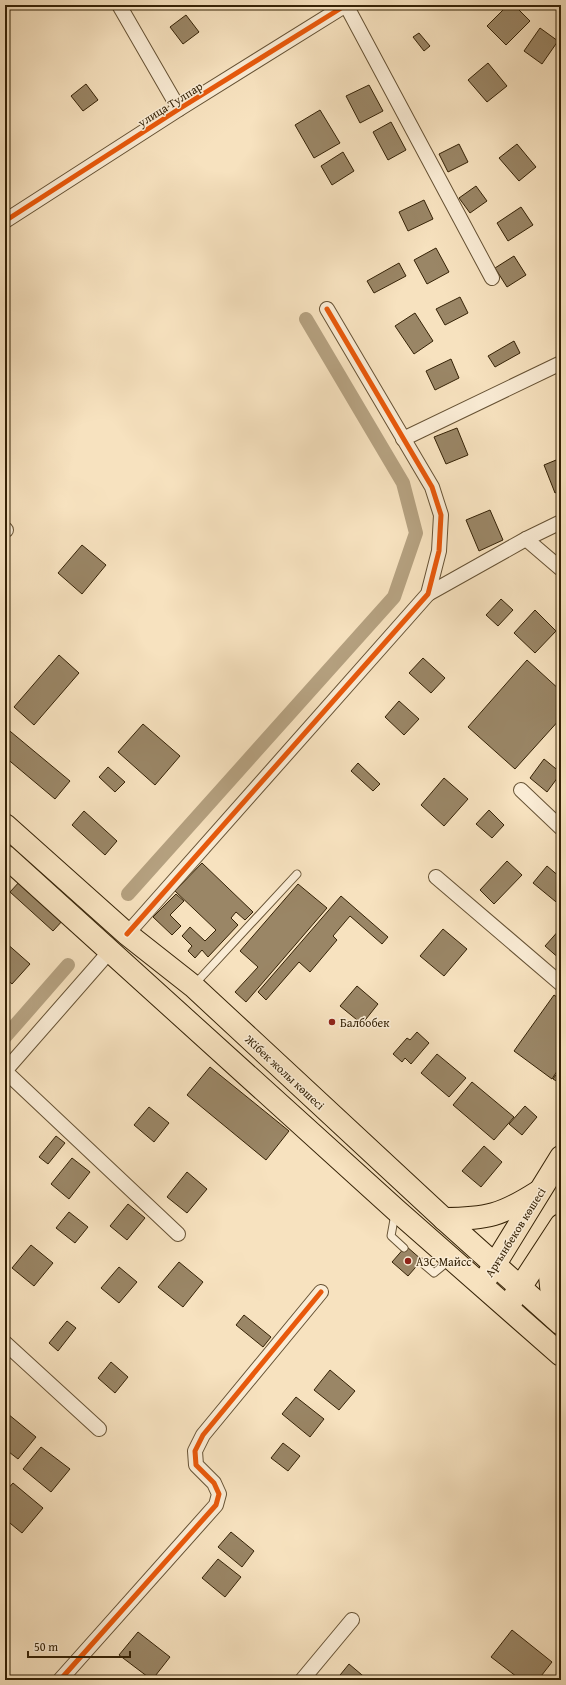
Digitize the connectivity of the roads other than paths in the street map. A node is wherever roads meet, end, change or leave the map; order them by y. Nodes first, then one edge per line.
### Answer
1 (119, 5) edge
2 (346, 5) edge
3 (179, 109) junction
4 (5, 221) edge
5 (492, 278) dead end
6 (326, 309) dead end
7 (561, 363) edge
8 (404, 438) junction
9 (561, 522) edge
10 (526, 538) junction
11 (561, 569) edge
12 (428, 594) junction
13 (521, 790) dead end
14 (5, 825) edge
15 (561, 828) edge
16 (5, 856) edge
17 (297, 874) dead end
18 (436, 877) dead end
19 (127, 934) junction
20 (110, 951) junction
21 (561, 984) edge
22 (193, 986) junction
23 (5, 1071) edge
24 (561, 1157) edge
25 (541, 1190) junction
26 (396, 1210) junction
27 (444, 1219) junction
28 (556, 1233) edge
29 (178, 1234) dead end
30 (404, 1248) dead end
31 (451, 1260) junction
32 (421, 1262) dead end
33 (495, 1264) junction
34 (481, 1286) junction
35 (520, 1288) junction
36 (321, 1292) dead end
37 (506, 1308) junction
38 (559, 1319) edge
39 (5, 1343) edge
40 (561, 1355) edge
41 (100, 1429) dead end
42 (352, 1620) dead end
43 (60, 1680) edge
44 (302, 1680) edge

1 - 3 street
2 - 3 street, улица Тулпар
2 - 5 street
3 - 4 street, улица Тулпар
6 - 8 street
7 - 8 street
8 - 12 street
9 - 10 street
10 - 11 street
10 - 12 street
12 - 19 street
13 - 15 street
14 - 19 main road, Жібек жолы көшесі
16 - 20 main road
17 - 22 lane
18 - 21 street
19 - 22 main road, Жібек жолы көшесі
20 - 23 street
20 - 26 main road
22 - 27 main road, Жібек жолы көшесі
23 - 29 street
24 - 25 main road, Арғынбеков көшесі
25 - 27 main road
25 - 33 main road, Арғынбеков көшесі
26 - 30 lane
26 - 31 main road
27 - 33 main road, Жібек жолы көшесі
28 - 35 main road
28 - 38 main road
31 - 32 lane
31 - 34 main road
33 - 34 main road, Арғынбеков көшесі
33 - 35 main road, Жібек жолы көшесі
34 - 37 main road
35 - 37 main road
35 - 38 main road, Жібек жолы көшесі
36 - 43 street
37 - 40 main road
39 - 41 street
42 - 44 street

